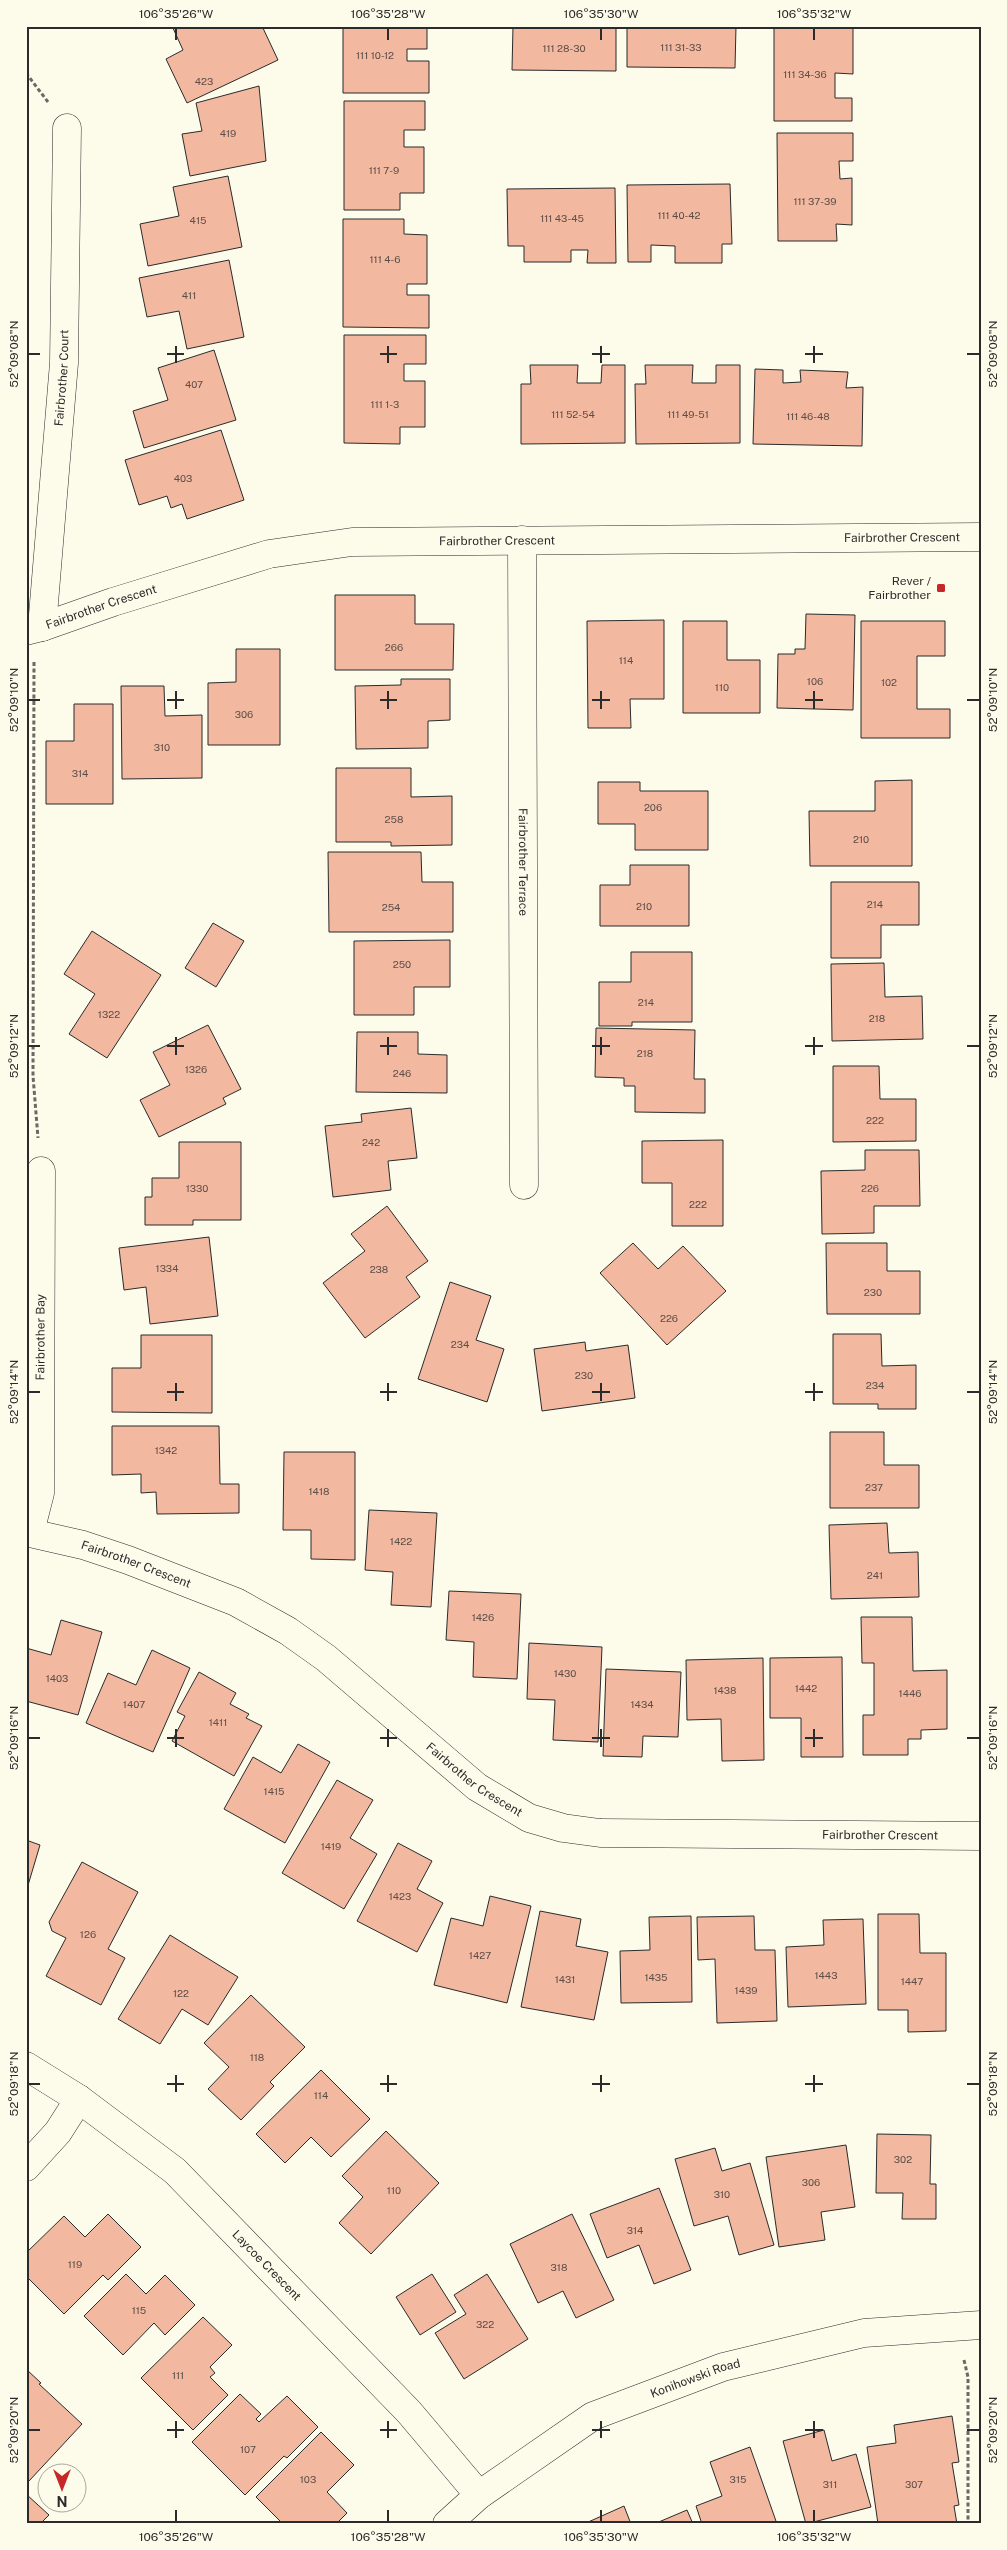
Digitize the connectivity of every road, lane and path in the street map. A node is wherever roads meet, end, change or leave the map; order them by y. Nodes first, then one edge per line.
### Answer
1 (68, 128) dead end
2 (981, 537) edge
3 (522, 540) junction
4 (34, 629) edge
5 (34, 662) dead end
6 (41, 1171) joint
7 (524, 1185) dead end
8 (28, 1532) edge
9 (981, 1836) edge
10 (26, 2066) edge
11 (79, 2099) junction
12 (26, 2167) edge
13 (972, 2326) edge
14 (479, 2495) junction
15 (447, 2524) edge
16 (968, 2524) edge

1 - 4 street, Fairbrother Court
2 - 3 street, Fairbrother Crescent
3 - 4 street, Fairbrother Crescent
3 - 7 street, Fairbrother Terrace
5 - 6 path
6 - 8 street, Fairbrother Bay
8 - 9 street, Fairbrother Crescent
10 - 11 street, Laycoe Crescent
11 - 12 street
11 - 14 street, Laycoe Crescent
13 - 14 street, Konihowski Road
13 - 16 path
14 - 15 street, Konihowski Road

